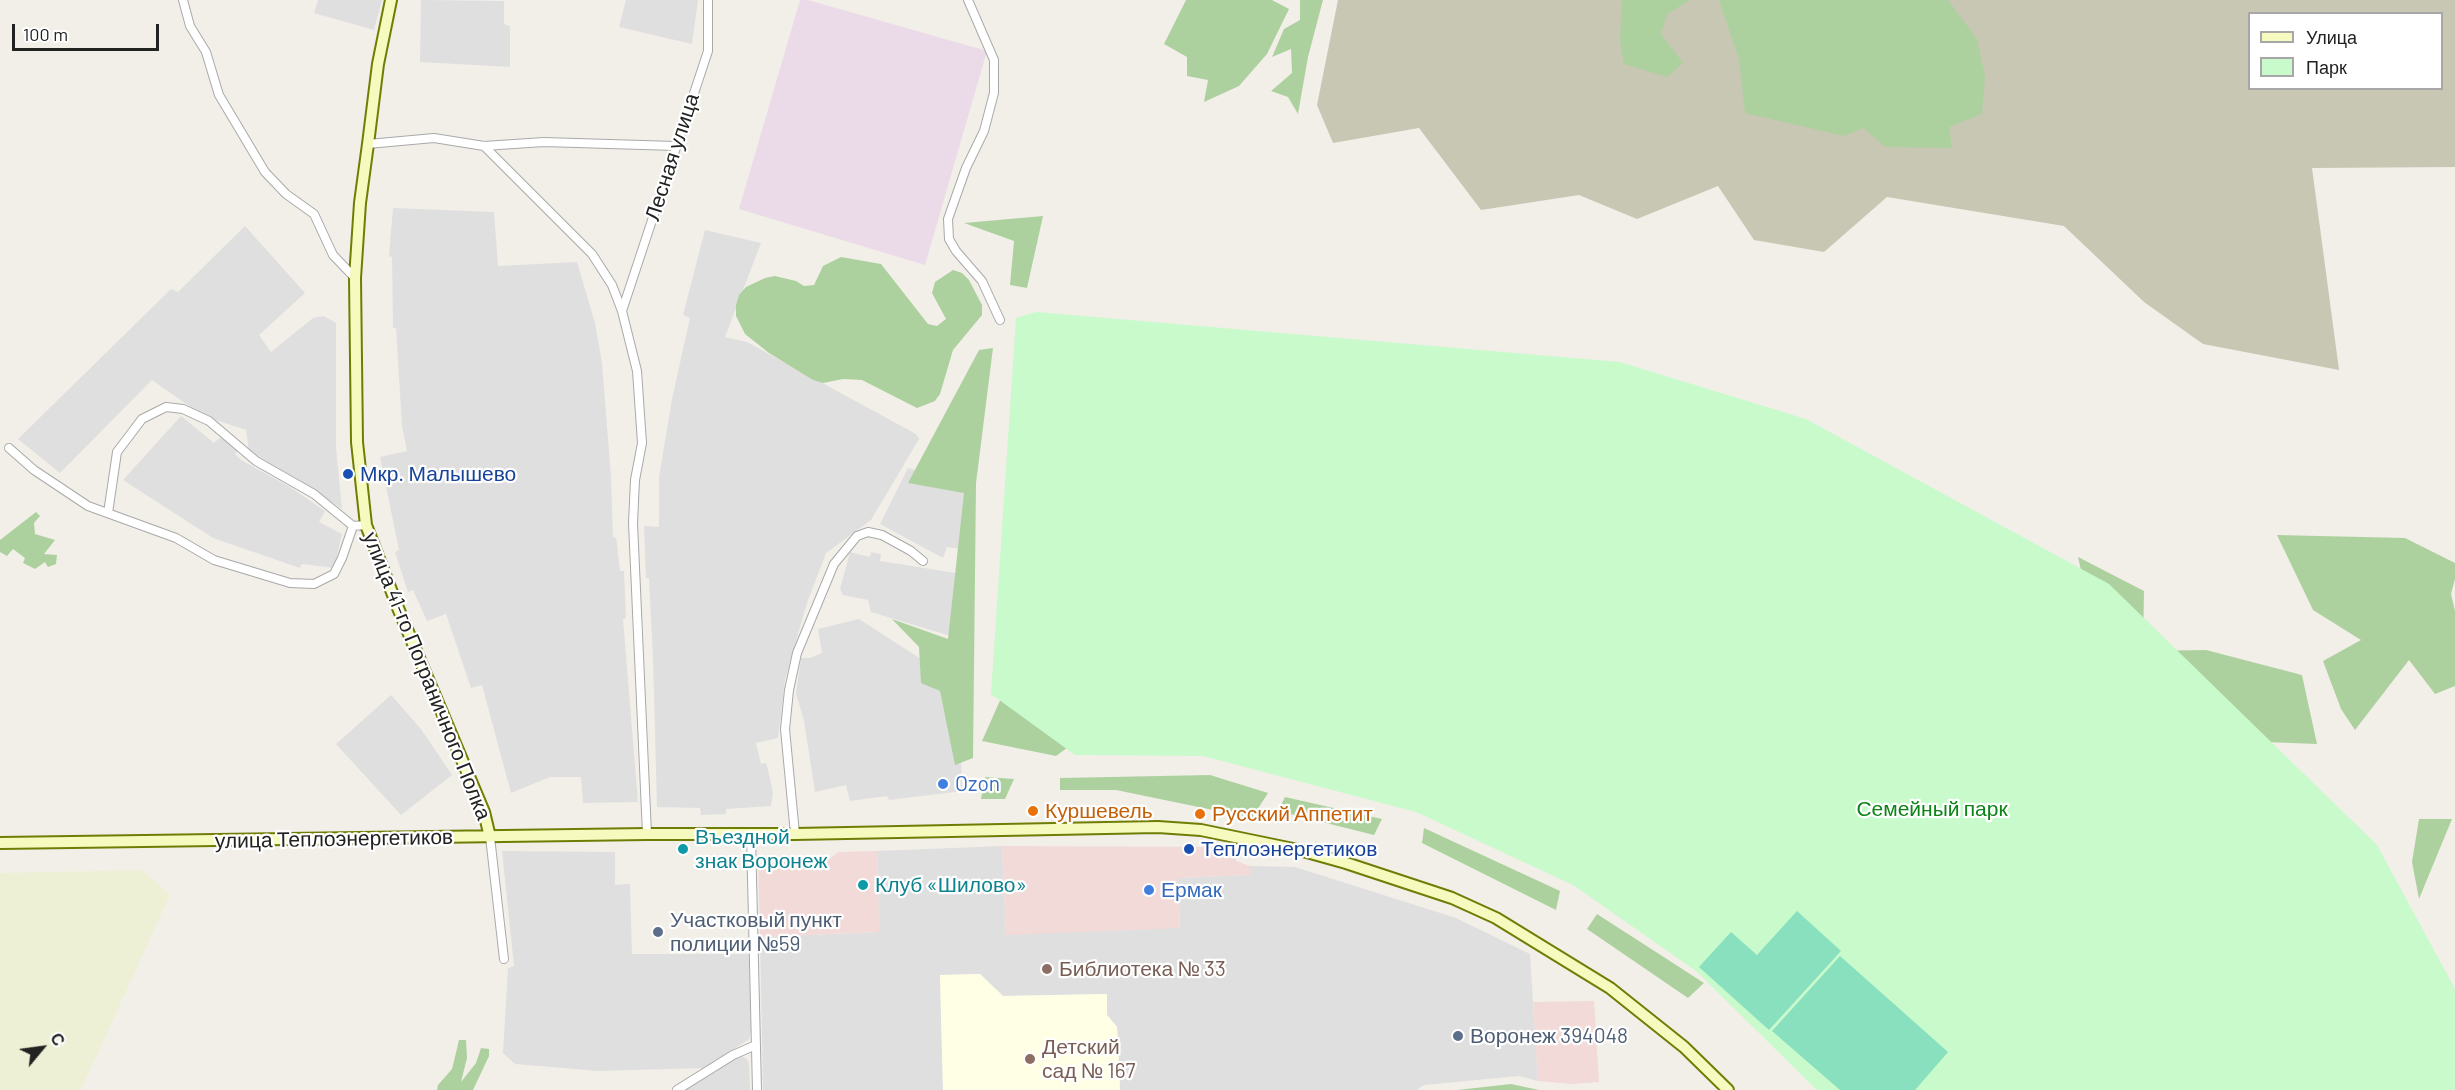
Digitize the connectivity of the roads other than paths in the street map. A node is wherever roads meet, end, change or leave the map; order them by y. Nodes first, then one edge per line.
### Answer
1 (183, 0) edge
2 (391, 0) edge
3 (708, 0) edge
4 (968, 0) edge
5 (368, 144) junction
6 (484, 146) junction
7 (675, 146) junction
8 (355, 278) junction
9 (622, 312) junction
10 (1000, 320) dead end
11 (9, 448) dead end
12 (108, 513) junction
13 (366, 525) junction
14 (353, 526) junction
15 (923, 561) dead end
16 (647, 834) junction
17 (795, 834) junction
18 (751, 835) junction
19 (490, 837) junction
20 (0, 843) edge
21 (504, 959) dead end
22 (756, 1045) junction
23 (677, 1090) edge
24 (757, 1090) edge
25 (1728, 1090) edge

1 - 8 street
2 - 5 street, улица 41-го Пограничного Полка
3 - 7 street, Лесная улица
4 - 10 street
5 - 6 street
5 - 8 street, улица 41-го Пограничного Полка
6 - 7 street
6 - 9 street
7 - 9 street, Лесная улица
8 - 13 street, улица 41-го Пограничного Полка
9 - 16 street
11 - 12 street
12 - 14 street
12 - 14 street
13 - 14 street
13 - 19 street, улица 41-го Пограничного Полка
15 - 17 street
16 - 18 street, улица Теплоэнергетиков
16 - 19 street, улица Теплоэнергетиков
17 - 18 street, улица Теплоэнергетиков
17 - 25 street, улица Теплоэнергетиков
18 - 22 street
19 - 20 street, улица Теплоэнергетиков
19 - 21 street, улица 41-го Пограничного Полка
22 - 23 street
22 - 24 street

